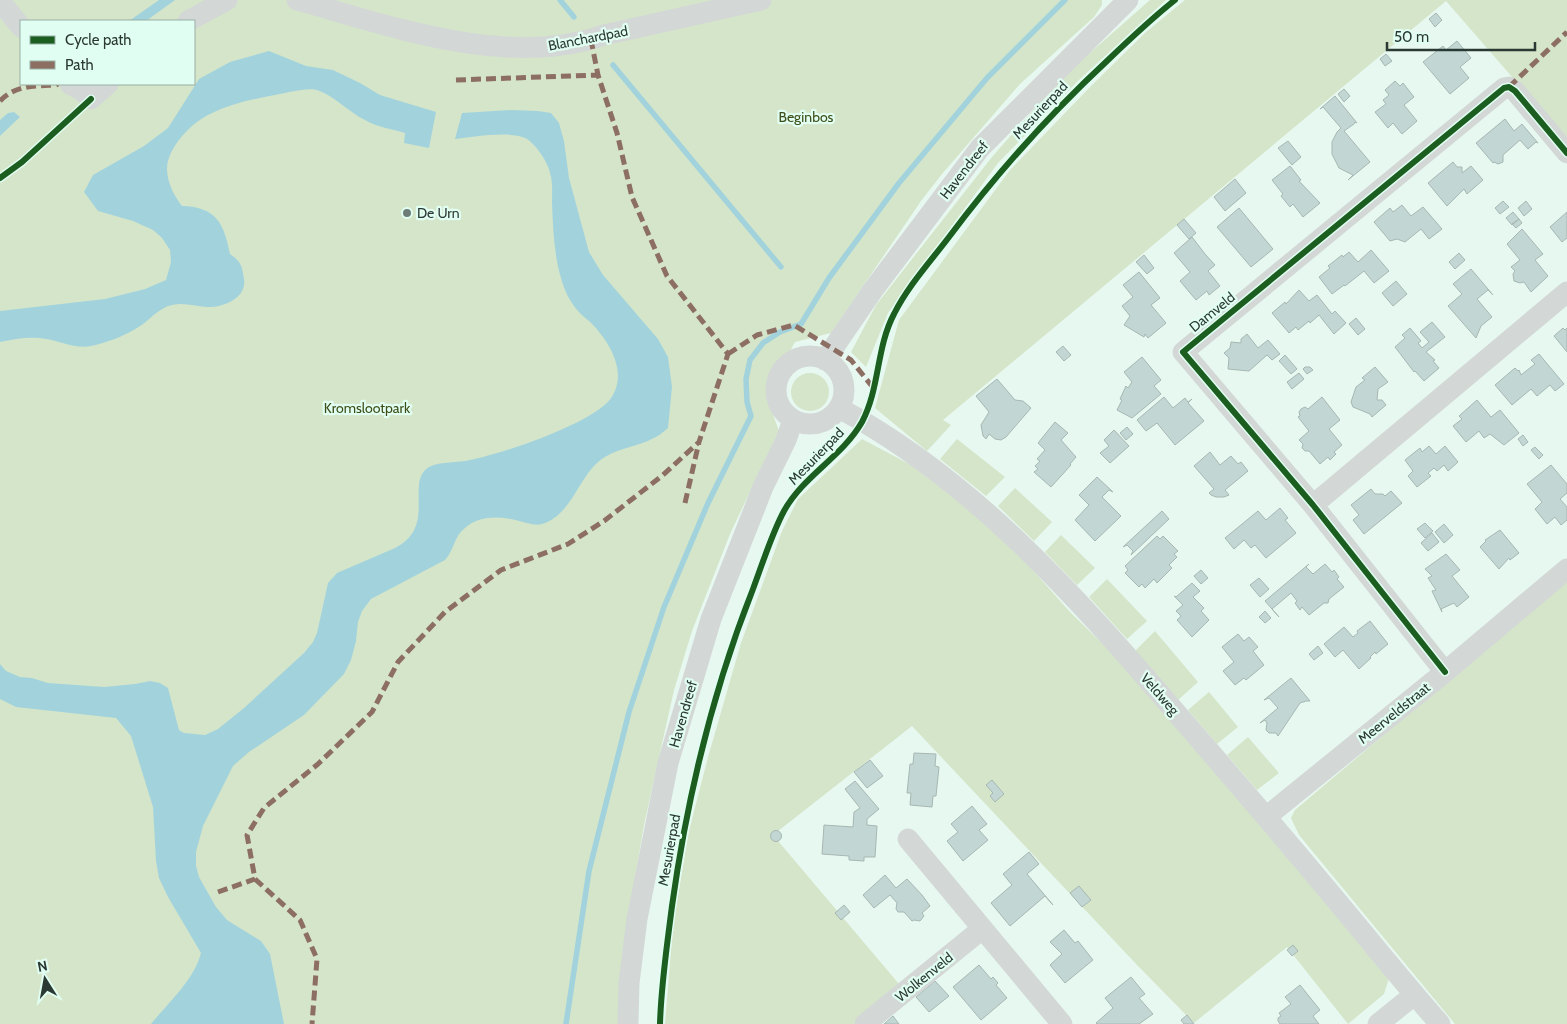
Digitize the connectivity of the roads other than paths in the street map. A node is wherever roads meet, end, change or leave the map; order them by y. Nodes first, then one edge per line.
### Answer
1 (227, 0) edge
2 (297, 0) edge
3 (761, 0) edge
4 (1128, 0) edge
5 (0, 1) edge
6 (190, 20) edge
7 (20, 26) edge
8 (72, 85) edge
9 (107, 85) edge
10 (1567, 153) edge
11 (1567, 292) edge
12 (824, 360) junction
13 (839, 408) junction
14 (794, 420) junction
15 (1313, 505) junction
16 (1567, 569) edge
17 (1445, 672) junction
18 (1266, 816) junction
19 (908, 840) dead end
20 (982, 930) junction
21 (1414, 995) junction
22 (628, 1024) edge
23 (865, 1024) edge
24 (1062, 1024) edge
25 (1378, 1024) edge
26 (1440, 1024) edge

1 - 6 street
2 - 3 street, Blanchardpad
4 - 12 street, Havendreef
5 - 7 street
8 - 9 street
10 - 15 street, Damveld
11 - 15 street
12 - 13 street
12 - 14 street
13 - 14 street
13 - 18 street, Veldweg
14 - 22 street, Havendreef
15 - 17 street, Damveld
16 - 17 street, Meerveldstraat
17 - 18 street, Meerveldstraat
18 - 21 street, Veldweg
19 - 20 street
20 - 23 street, Wolkenveld
20 - 24 street
21 - 25 street
21 - 26 street, Veldweg

